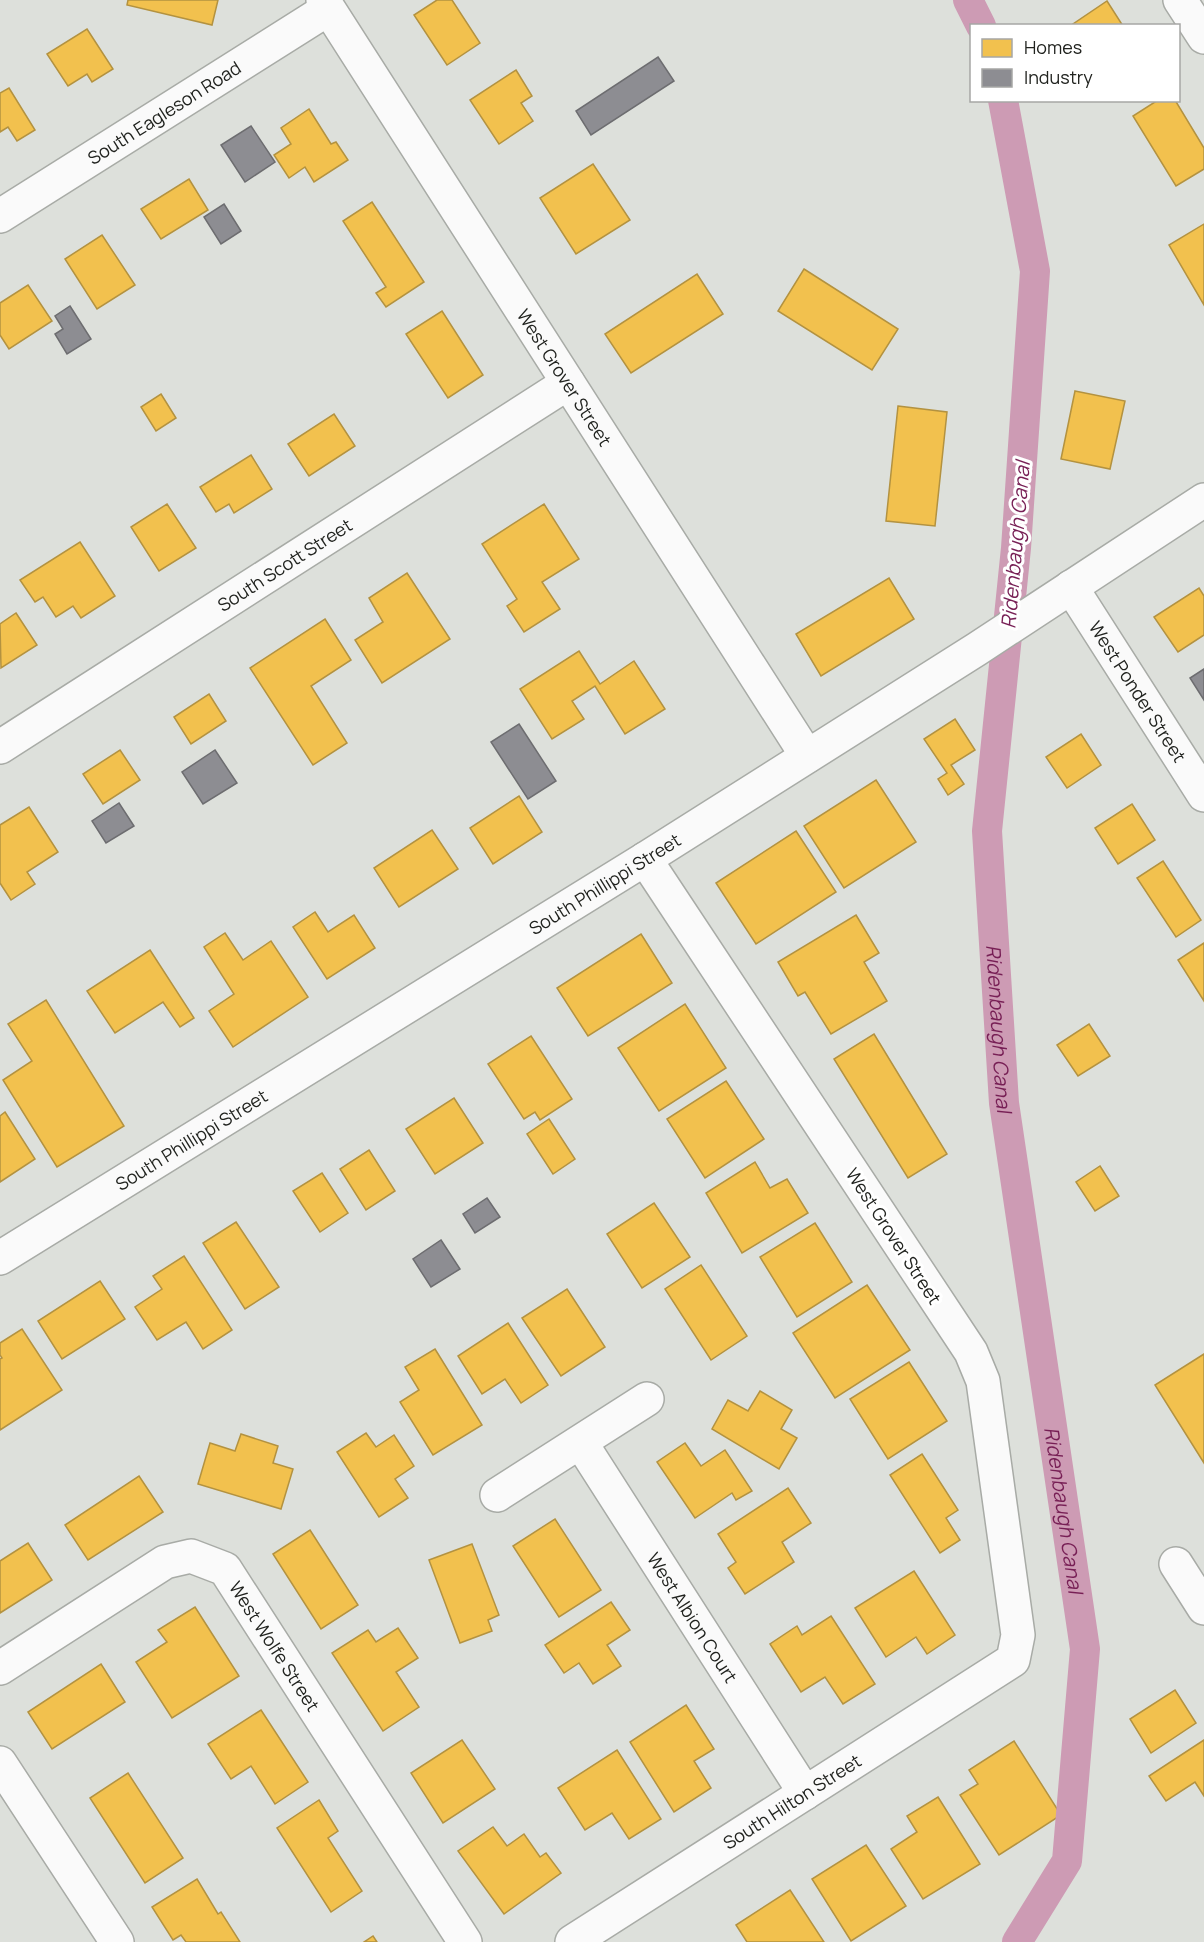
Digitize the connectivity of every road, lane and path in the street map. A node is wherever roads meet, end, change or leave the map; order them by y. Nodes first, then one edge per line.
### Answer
1 (1180, 0) edge
2 (326, 5) edge
3 (1204, 38) edge
4 (0, 216) edge
5 (568, 383) junction
6 (1204, 500) edge
7 (1071, 587) junction
8 (0, 747) edge
9 (807, 756) junction
10 (1204, 795) edge
11 (645, 859) junction
12 (0, 1258) edge
13 (647, 1399) dead end
14 (581, 1443) junction
15 (497, 1495) dead end
16 (1176, 1564) dead end
17 (1204, 1608) edge
18 (1013, 1660) joint
19 (0, 1668) edge
20 (0, 1762) edge
21 (805, 1793) junction
22 (117, 1942) edge
23 (465, 1942) edge
24 (572, 1942) edge

1 - 3 street
2 - 4 street, South Eagleson Road
2 - 5 street, West Grover Street
5 - 8 street, South Scott Street
5 - 9 street, West Grover Street
6 - 7 street, South Phillippi Street
7 - 9 street, South Phillippi Street
7 - 10 street, West Ponder Street
9 - 11 street, South Phillippi Street
11 - 12 street, South Phillippi Street
11 - 18 street, West Grover Street
13 - 14 street
14 - 15 street
14 - 21 street, West Albion Court
16 - 17 street
18 - 21 street, South Hilton Street
19 - 23 street, West Wolfe Street
20 - 22 street
21 - 24 street, South Hilton Street

